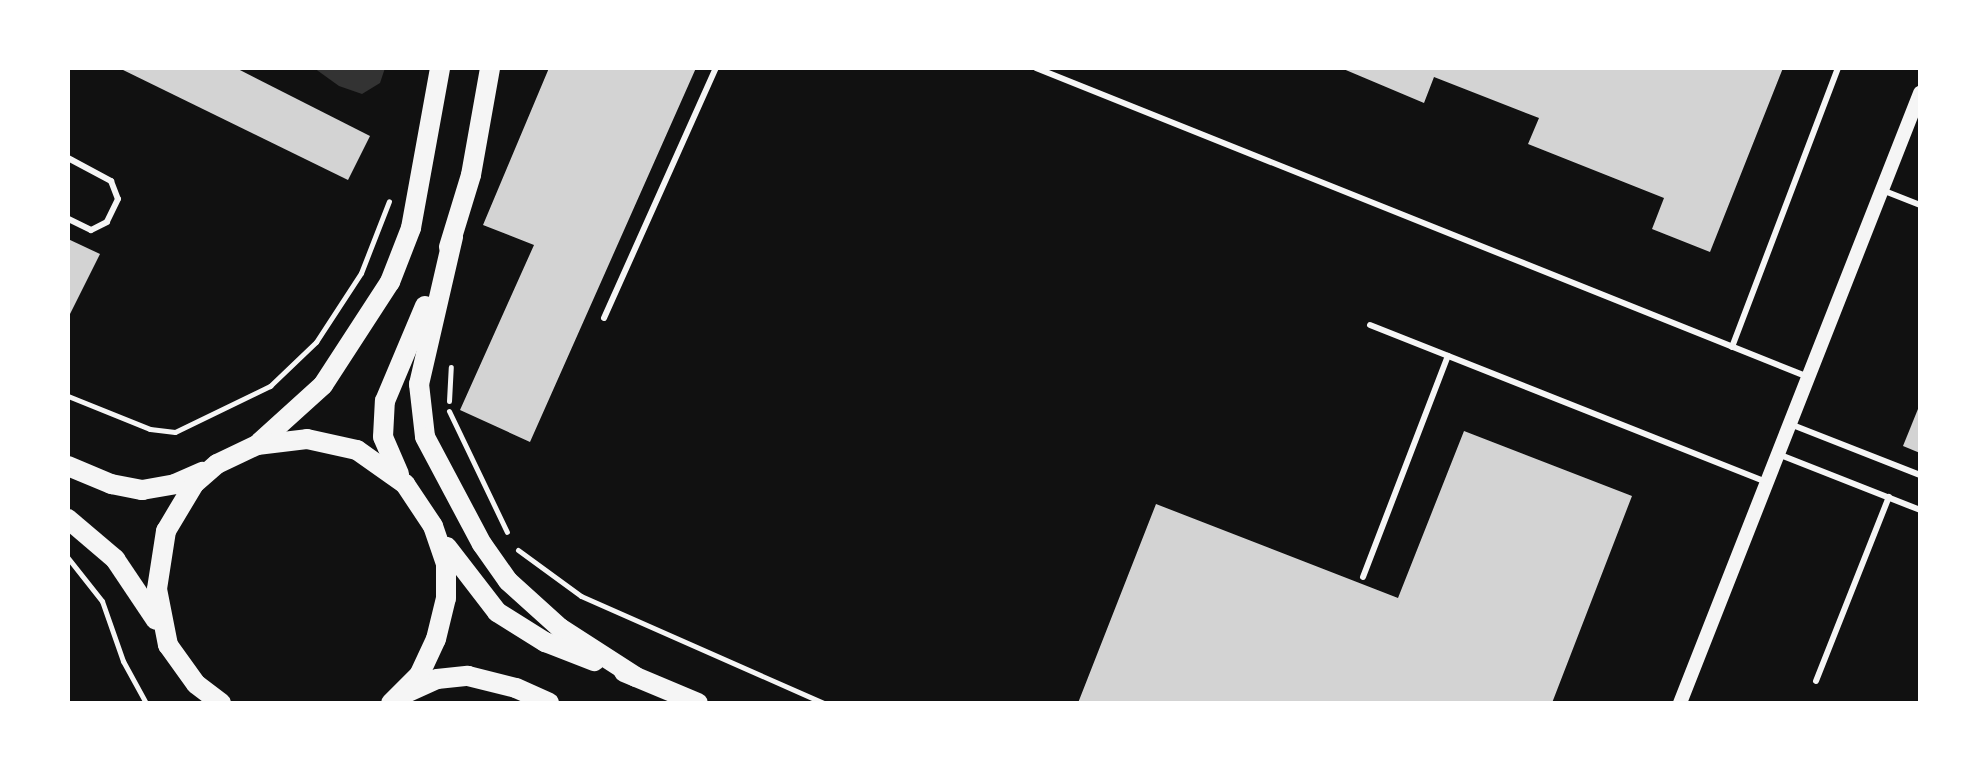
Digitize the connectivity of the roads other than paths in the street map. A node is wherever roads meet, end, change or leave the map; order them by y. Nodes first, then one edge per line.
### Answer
1 (440, 68) edge
2 (490, 68) edge
3 (716, 68) edge
4 (1036, 68) edge
5 (1838, 68) edge
6 (1920, 93) edge
7 (68, 158) edge
8 (1882, 190) junction
9 (1920, 205) edge
10 (68, 219) edge
11 (453, 237) junction
12 (604, 318) dead end
13 (1370, 325) dead end
14 (1732, 347) junction
15 (1448, 356) junction
16 (1808, 377) junction
17 (1790, 424) junction
18 (257, 445) junction
19 (1778, 454) junction
20 (217, 464) junction
21 (68, 466) edge
22 (1920, 475) edge
23 (1767, 482) junction
24 (405, 484) junction
25 (1889, 497) junction
26 (1920, 510) edge
27 (68, 519) edge
28 (433, 526) junction
29 (1363, 577) dead end
30 (168, 645) junction
31 (636, 677) junction
32 (1816, 681) dead end
33 (196, 684) junction
34 (210, 703) edge
35 (221, 703) edge
36 (391, 703) edge
37 (549, 703) edge
38 (698, 703) edge
39 (1680, 703) edge

1 - 18 main road
2 - 11 main road
3 - 12 lane
4 - 14 lane
5 - 14 lane
6 - 8 street
7 - 10 lane
8 - 9 lane
8 - 16 street
11 - 24 main road
11 - 31 main road
13 - 15 lane
14 - 16 lane
15 - 23 lane
15 - 29 lane
16 - 17 street
17 - 19 street
17 - 22 lane
18 - 20 main road
18 - 24 main road
19 - 23 street
19 - 25 lane
20 - 21 main road
20 - 30 main road
23 - 39 street
24 - 28 main road
25 - 26 lane
25 - 32 lane
27 - 30 main road
28 - 31 main road
28 - 36 main road
30 - 33 main road
31 - 38 main road
33 - 34 street
33 - 35 main road
36 - 37 main road

